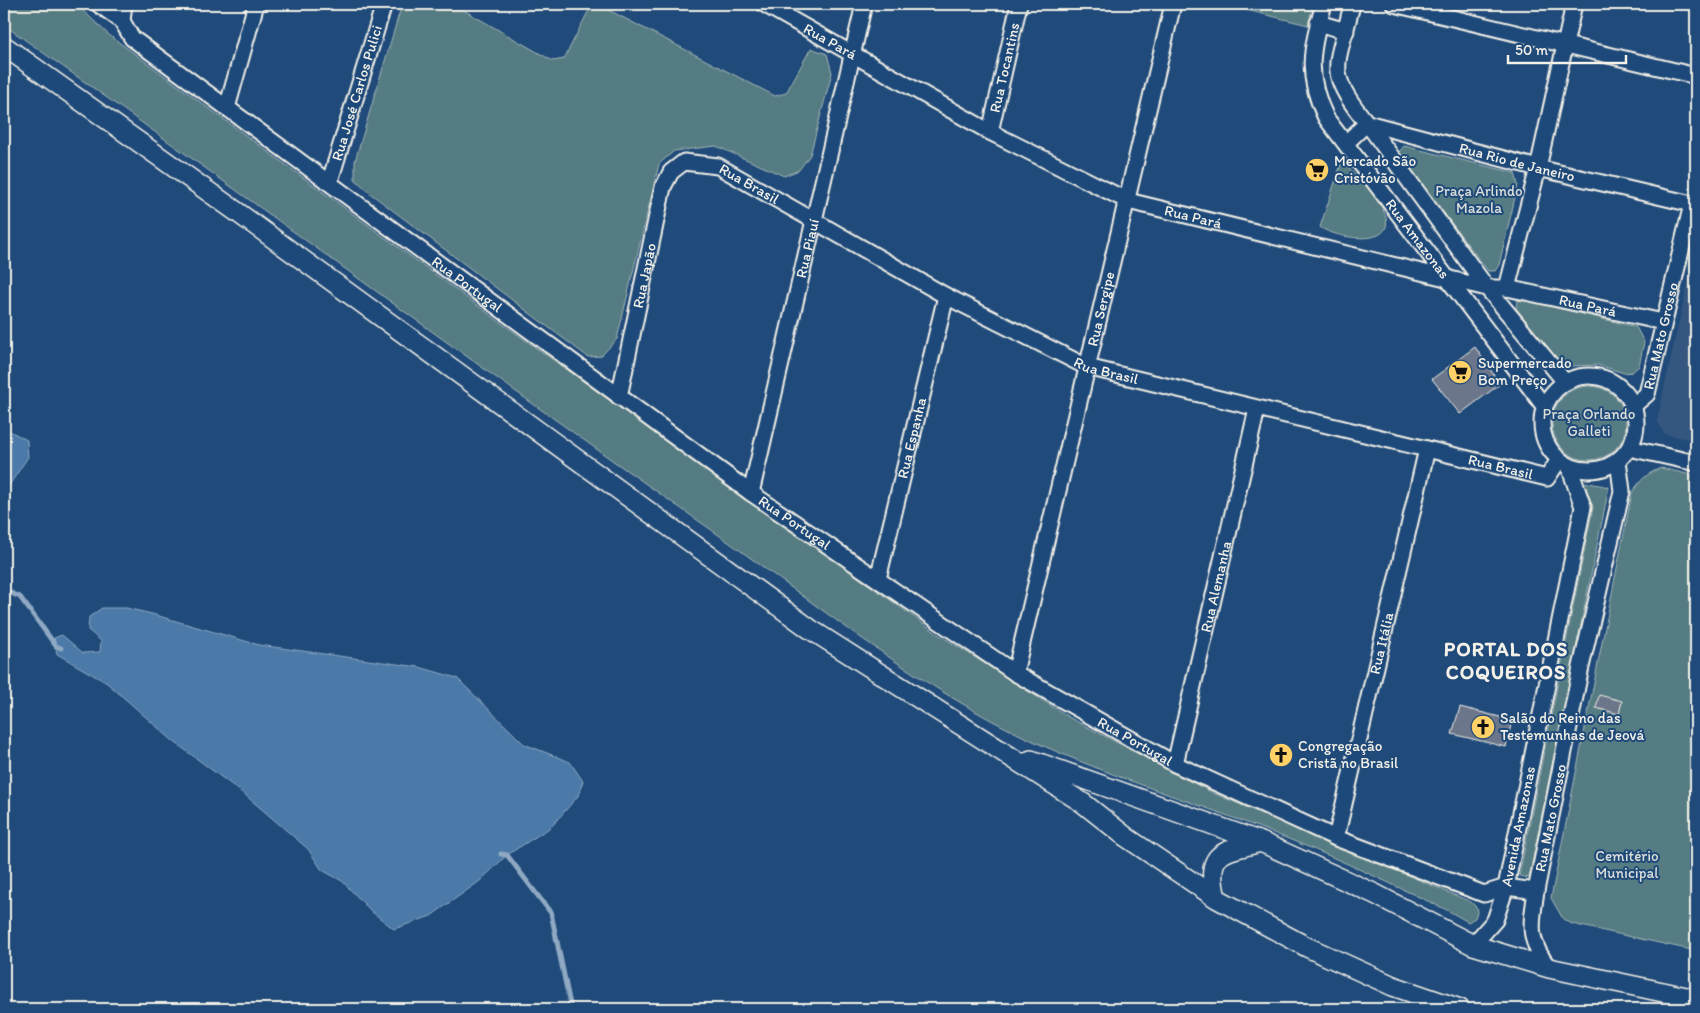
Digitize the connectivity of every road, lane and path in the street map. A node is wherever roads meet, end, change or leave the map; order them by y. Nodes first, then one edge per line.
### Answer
1 (98, 4) edge
2 (124, 4) edge
3 (256, 4) edge
4 (384, 4) edge
5 (764, 4) edge
6 (864, 4) edge
7 (1019, 4) edge
8 (1173, 4) edge
9 (1324, 4) edge
10 (1352, 4) edge
11 (1394, 4) edge
12 (1574, 4) edge
13 (122, 21) junction
14 (1318, 23) junction
15 (1346, 32) junction
16 (1565, 45) junction
17 (4, 46) edge
18 (852, 54) junction
19 (1696, 76) edge
20 (227, 108) junction
21 (1367, 123) junction
22 (990, 132) junction
23 (1346, 144) junction
24 (684, 162) joint
25 (1538, 168) junction
26 (330, 181) junction
27 (1128, 202) junction
28 (1694, 205) edge
29 (812, 222) junction
30 (1448, 279) junction
31 (1487, 288) junction
32 (1507, 288) junction
33 (946, 296) junction
34 (1663, 322) junction
35 (1087, 367) junction
36 (1565, 382) junction
37 (619, 397) junction
38 (1544, 406) junction
39 (1633, 406) junction
40 (1257, 409) junction
41 (1629, 448) junction
42 (1427, 449) junction
43 (1618, 460) junction
44 (1564, 463) junction
45 (1696, 463) edge
46 (751, 493) junction
47 (878, 578) junction
48 (1015, 673) junction
49 (1004, 751) junction
50 (1175, 764) junction
51 (1336, 838) junction
52 (1261, 842) junction
53 (1506, 887) junction
54 (1536, 891) junction
55 (1216, 898) junction
56 (1473, 945) junction
57 (1549, 968) junction
58 (1648, 988) junction
59 (1696, 999) edge
60 (1460, 1009) edge
61 (1675, 1009) edge

1 - 13 street, Rua Portugal
2 - 13 street
3 - 20 street
4 - 26 street, Rua José Carlos Pulici
5 - 18 street, Rua Pará
6 - 18 street, Rua Piauí
7 - 22 street, Rua Tocantins
8 - 27 street, Rua Sergipe
9 - 14 street, Rua Amazonas
10 - 15 street, Rua Amazonas
11 - 16 street
12 - 16 street
13 - 20 street, Rua Portugal
14 - 15 street
14 - 23 street, Rua Amazonas
15 - 21 street, Rua Amazonas
16 - 19 street
16 - 25 street
17 - 49 main road
18 - 22 street, Rua Pará
18 - 29 street, Rua Piauí
20 - 26 street, Rua Portugal
21 - 23 street
21 - 25 street, Rua Rio de Janeiro
21 - 31 street, Rua Amazonas
22 - 27 street, Rua Pará
23 - 30 street, Rua Amazonas
24 - 29 street, Rua Brasil
24 - 37 street, Rua Japão
25 - 28 street, Rua Rio de Janeiro
25 - 32 street
26 - 37 street, Rua Portugal
27 - 30 street, Rua Pará
27 - 35 street, Rua Sergipe
28 - 34 street, Rua Mato Grosso
29 - 33 street, Rua Brasil
29 - 46 street, Rua Piauí
30 - 31 street, Rua Pará
30 - 38 street, Rua Amazonas
31 - 32 street, Rua Pará
31 - 36 street, Rua Amazonas
32 - 34 street, Rua Pará
33 - 35 street, Rua Brasil
33 - 47 street, Rua Espanha
34 - 39 street, Rua Mato Grosso
35 - 40 street, Rua Brasil
35 - 48 street, Rua Sergipe
36 - 38 street
36 - 39 street
37 - 46 street, Rua Portugal
38 - 44 street
39 - 41 street
40 - 42 street, Rua Brasil
40 - 50 street, Rua Alemanha
41 - 43 street
41 - 45 street
42 - 44 street, Rua Brasil
42 - 51 street, Rua Itália
43 - 44 street
43 - 54 street, Rua Mato Grosso
44 - 53 street, Avenida Amazonas
46 - 47 street, Rua Portugal
47 - 48 street, Rua Portugal
48 - 50 street, Rua Portugal
49 - 52 main road
49 - 55 main road
50 - 51 street, Rua Portugal
51 - 53 street, Rua Portugal
52 - 55 main road
52 - 56 main road
53 - 54 street, Rua Portugal
53 - 56 street, Avenida Amazonas
54 - 57 street, Rua Mato Grosso
55 - 60 main road
56 - 57 main road
57 - 58 main road
58 - 59 main road
58 - 61 main road

